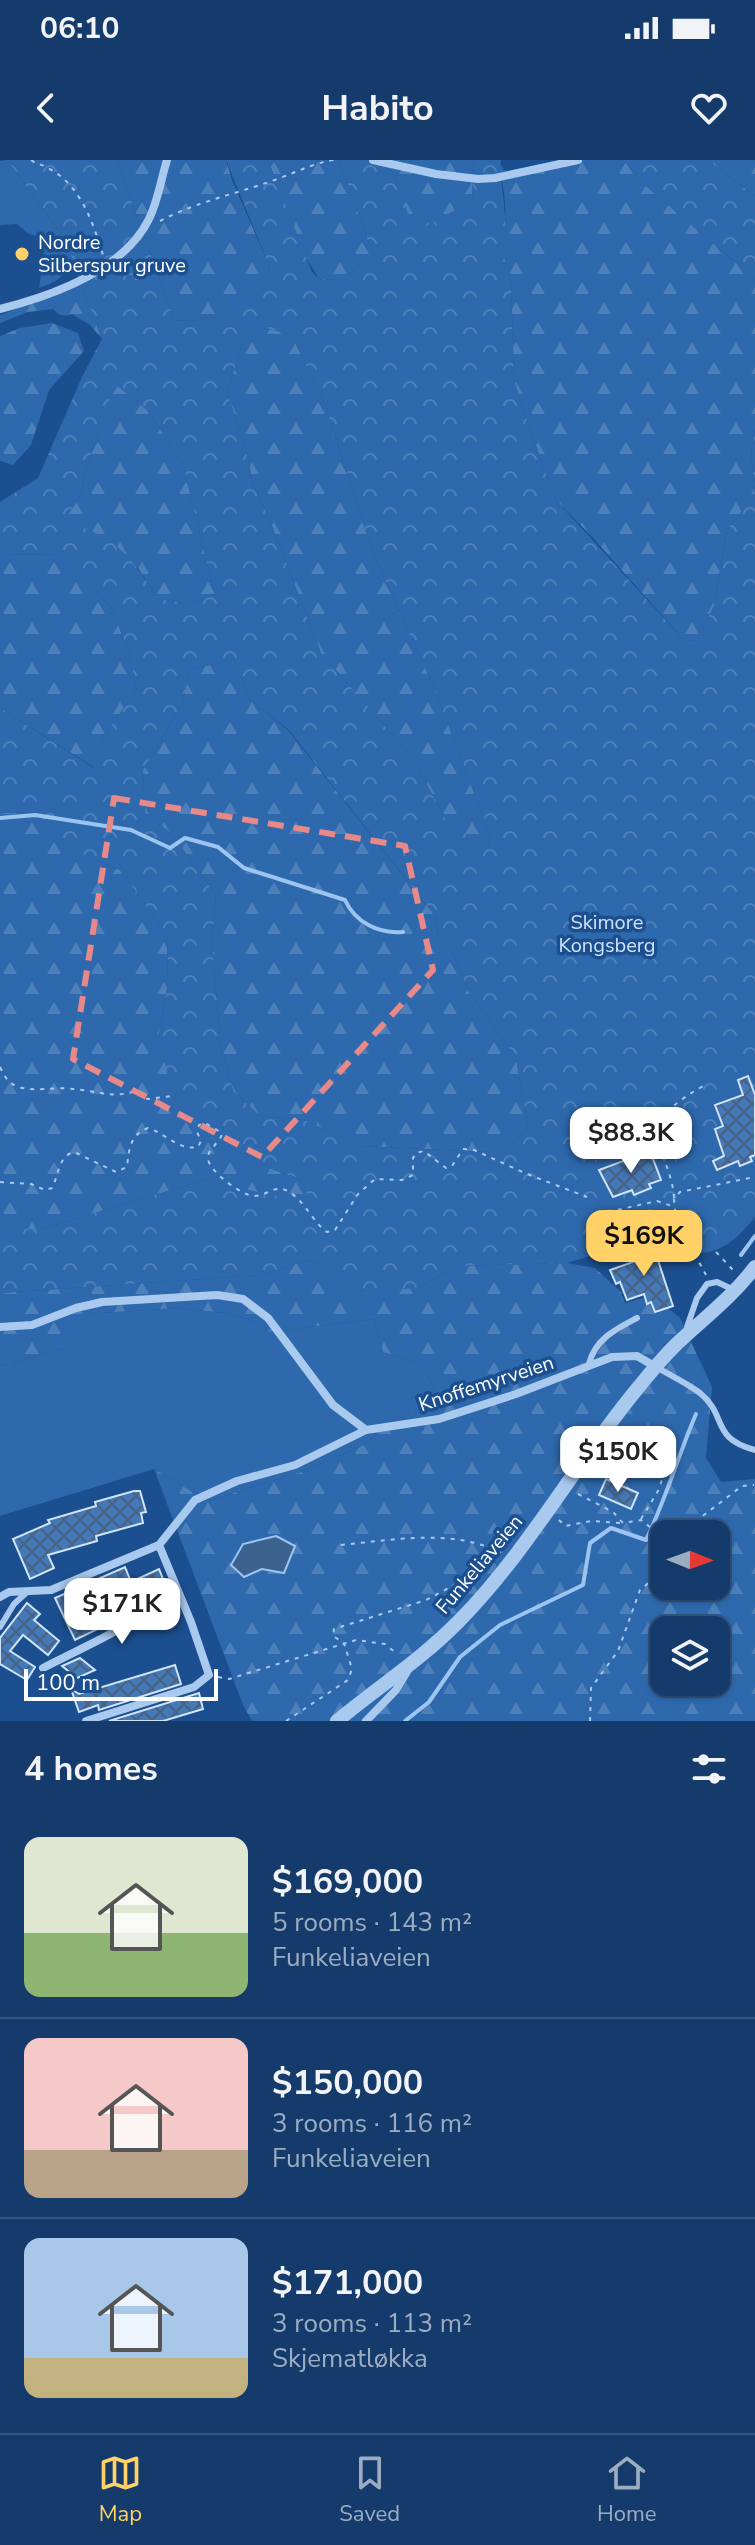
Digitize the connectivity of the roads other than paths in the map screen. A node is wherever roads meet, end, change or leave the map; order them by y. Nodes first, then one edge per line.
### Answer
1 (167, 160) edge
2 (373, 160) edge
3 (578, 160) edge
4 (0, 309) edge
5 (751, 1272) edge
6 (735, 1291) junction
7 (637, 1318) dead end
8 (0, 1327) edge
9 (680, 1341) junction
10 (589, 1364) junction
11 (656, 1367) junction
12 (366, 1430) junction
13 (755, 1450) edge
14 (159, 1545) junction
15 (30, 1590) junction
16 (177, 1590) junction
17 (0, 1597) edge
18 (0, 1627) edge
19 (411, 1666) junction
20 (43, 1668) dead end
21 (86, 1721) edge
22 (337, 1721) edge
23 (366, 1721) edge

1 - 4 street
2 - 3 street
5 - 6 street, Funkeliaveien
6 - 9 street, Funkeliaveien
6 - 9 lane
7 - 10 lane
8 - 12 street
9 - 11 street, Funkeliaveien
10 - 11 street, Knoffemyrveien
10 - 12 street, Knoffemyrveien
11 - 13 lane
11 - 19 street, Funkeliaveien
12 - 14 street, Knoffemyrveien
14 - 15 street
14 - 16 street
15 - 17 street
15 - 18 lane
16 - 20 street
16 - 21 street
19 - 22 street, Funkeliaveien
19 - 23 street

